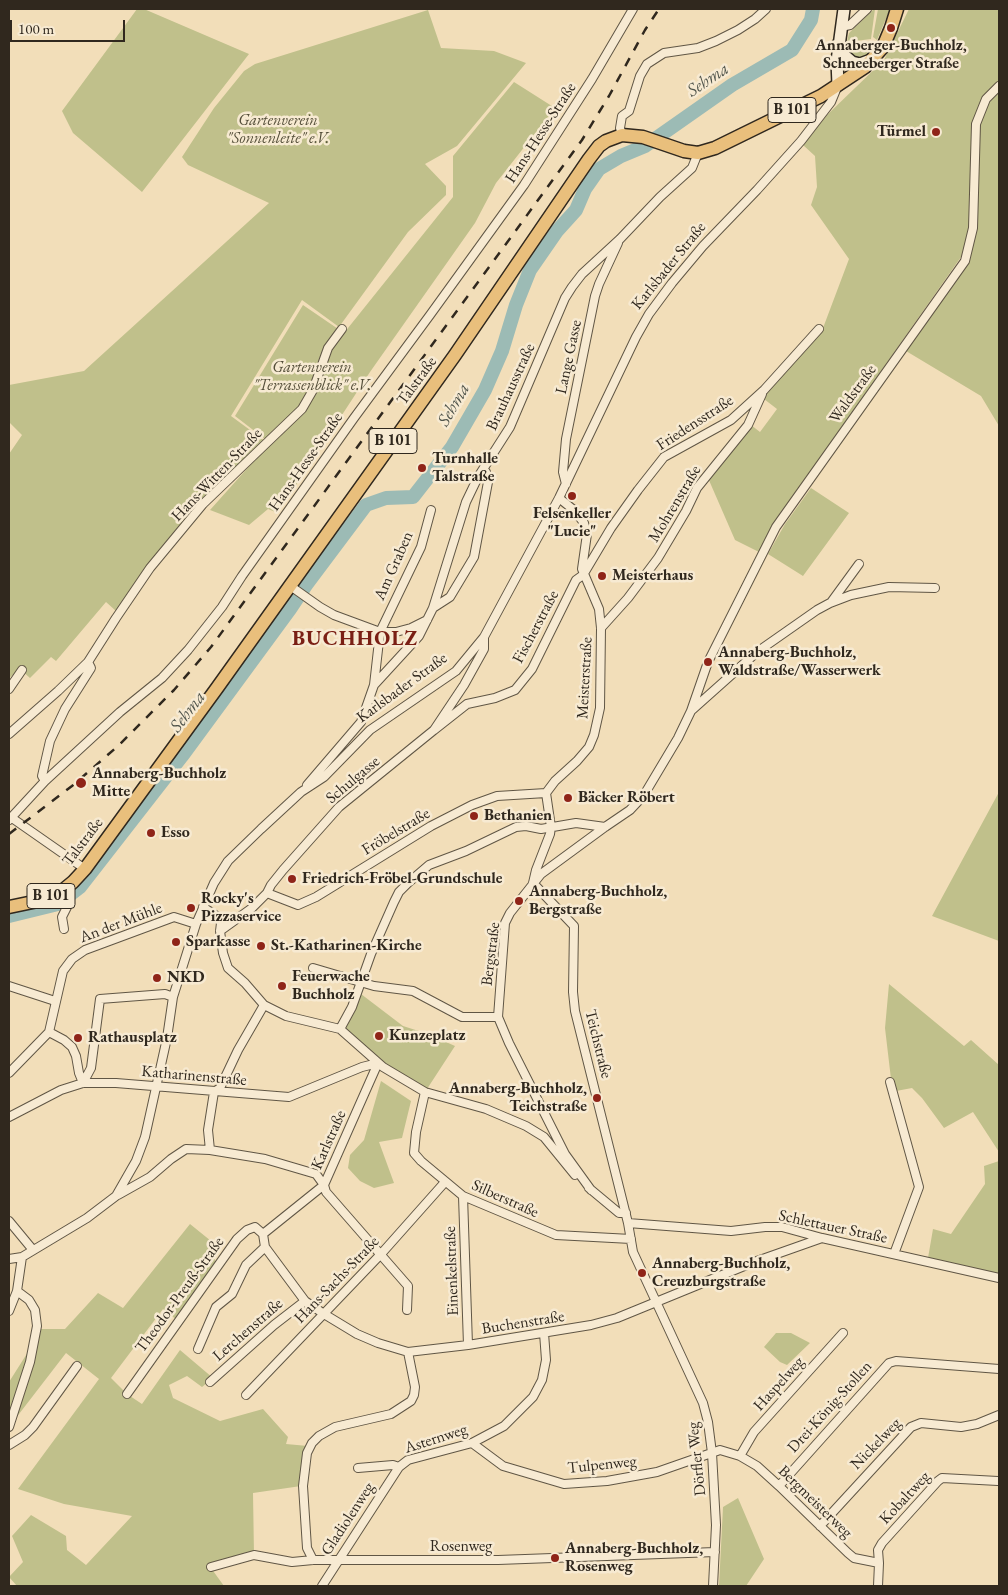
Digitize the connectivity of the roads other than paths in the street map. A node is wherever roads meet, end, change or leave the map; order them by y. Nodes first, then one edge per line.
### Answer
1 (633, 9) edge
2 (766, 9) edge
3 (844, 9) edge
4 (867, 9) edge
5 (897, 9) edge
6 (841, 27) junction
7 (838, 44) junction
8 (872, 60) junction
9 (838, 85) junction
10 (999, 86) edge
11 (622, 135) junction
12 (698, 153) junction
13 (620, 239) junction
14 (819, 328) dead end
15 (342, 329) dead end
16 (764, 390) junction
17 (483, 469) junction
18 (566, 484) junction
19 (559, 498) junction
20 (431, 510) dead end
21 (859, 564) dead end
22 (583, 575) junction
23 (291, 587) junction
24 (935, 588) dead end
25 (830, 603) junction
26 (433, 608) junction
27 (426, 620) junction
28 (602, 628) junction
29 (380, 632) junction
30 (484, 637) junction
31 (88, 662) junction
32 (22, 670) dead end
33 (374, 686) junction
34 (9, 689) edge
35 (691, 711) junction
36 (434, 730) junction
37 (9, 734) edge
38 (45, 781) junction
39 (301, 792) junction
40 (546, 792) junction
41 (10, 819) edge
42 (551, 827) junction
43 (605, 827) junction
44 (85, 869) junction
45 (533, 883) junction
46 (267, 893) junction
47 (65, 896) junction
48 (9, 907) edge
49 (203, 908) junction
50 (196, 924) junction
51 (64, 929) dead end
52 (220, 931) junction
53 (313, 968) dead end
54 (361, 982) junction
55 (9, 986) edge
56 (173, 997) junction
57 (55, 1001) junction
58 (264, 1005) junction
59 (498, 1017) junction
60 (340, 1029) junction
61 (49, 1032) junction
62 (378, 1063) junction
63 (9, 1073) edge
64 (890, 1082) dead end
65 (83, 1084) junction
66 (156, 1087) junction
67 (214, 1092) junction
68 (425, 1092) junction
69 (9, 1118) edge
70 (210, 1150) junction
71 (446, 1182) junction
72 (324, 1185) junction
73 (591, 1190) junction
74 (116, 1196) junction
75 (463, 1196) junction
76 (626, 1213) junction
77 (9, 1221) edge
78 (628, 1224) junction
79 (263, 1234) junction
80 (822, 1238) junction
81 (631, 1239) junction
82 (265, 1247) junction
83 (33, 1250) junction
84 (381, 1254) junction
85 (894, 1254) junction
86 (22, 1257) junction
87 (9, 1259) edge
88 (999, 1278) edge
89 (17, 1291) junction
90 (305, 1300) junction
91 (656, 1303) junction
92 (407, 1310) dead end
93 (9, 1311) edge
94 (324, 1314) junction
95 (544, 1333) junction
96 (843, 1333) dead end
97 (468, 1345) junction
98 (198, 1349) dead end
99 (408, 1352) junction
100 (77, 1366) dead end
101 (999, 1369) edge
102 (210, 1382) dead end
103 (127, 1394) dead end
104 (246, 1395) dead end
105 (999, 1415) edge
106 (9, 1427) edge
107 (472, 1443) junction
108 (9, 1445) edge
109 (712, 1452) junction
110 (740, 1456) junction
111 (399, 1467) junction
112 (358, 1468) dead end
113 (999, 1481) edge
114 (779, 1486) junction
115 (820, 1526) junction
116 (715, 1552) junction
117 (313, 1560) junction
118 (338, 1560) junction
119 (879, 1563) junction
120 (211, 1567) dead end
121 (322, 1586) edge
122 (713, 1586) edge
123 (878, 1586) edge

1 - 38 street, Hans-Hesse-Straße
2 - 11 street
3 - 6 main road, Karlsbader Straße
4 - 6 street
5 - 8 main road, B 101
6 - 7 main road, Karlsbader Straße
7 - 8 main road
7 - 9 main road, Karlsbader Straße
8 - 9 main road, B 101
9 - 12 main road, B 101
9 - 18 street, Karlsbader Straße
10 - 35 street, Waldstraße
11 - 12 main road
11 - 23 main road, Talstraße / B 101
12 - 13 street, Brauhausstraße
13 - 17 street, Brauhausstraße
13 - 18 street, Lange Gasse
14 - 16 street, Friedensstraße
15 - 31 street, Hans-Witten-Straße
16 - 22 street, Friedensstraße
16 - 28 street, Mohrenstraße
17 - 26 street, Brauhausstraße
17 - 26 street
18 - 19 street, Karlsbader Straße
19 - 22 street, Meisterstraße
19 - 30 street, Karlsbader Straße
20 - 29 street, Am Graben
21 - 25 street
22 - 28 street, Meisterstraße
22 - 36 street, Fischerstraße
23 - 29 street
23 - 44 main road, Talstraße / B 101
24 - 25 street
25 - 35 street
26 - 27 street, Brauhausstraße
27 - 29 street
27 - 33 street, Brauhausstraße
28 - 40 street, Meisterstraße
29 - 33 street, Am Graben
30 - 36 street, Schulgasse
30 - 39 street, Karlsbader Straße
31 - 37 street, Hans-Witten-Straße
31 - 38 street, Hans-Witten-Straße
32 - 34 street
33 - 39 street
35 - 43 street, Bergstraße
36 - 46 street, Schulgasse
38 - 41 street, Hans-Hesse-Straße
39 - 49 street, Karlsbader Straße
40 - 42 street
40 - 46 street, Fröbelstraße
41 - 44 street
42 - 43 street
42 - 45 street
42 - 54 street
43 - 45 street, Bergstraße
44 - 47 main road, Talstraße / B 101
45 - 59 street, Bergstraße
45 - 76 street, Teichstraße
46 - 52 street, Schulgasse
47 - 48 main road, Talstraße / B 101
47 - 51 street
49 - 50 street, Karlsbader Straße
49 - 52 street
50 - 56 street, Karlsbader Straße
50 - 57 street, An der Mühle
52 - 58 street
53 - 54 street
54 - 59 street
54 - 60 street
55 - 57 street
56 - 65 street
56 - 66 street, Karlsbader Straße
57 - 61 street, An der Mühle
58 - 60 street
58 - 67 street
59 - 73 street, Bergstraße
60 - 62 street
61 - 63 street
61 - 65 street
62 - 67 street, Katharinenstraße
62 - 68 street
62 - 72 street, Karlstraße
64 - 85 street
65 - 66 street, Katharinenstraße
65 - 69 street, Katharinenstraße
66 - 67 street, Katharinenstraße
66 - 74 street, Karlsbader Straße
67 - 70 street
68 - 71 street, Silberstraße
68 - 73 street
70 - 72 street
70 - 74 street
71 - 75 street, Silberstraße
71 - 84 street, Hans-Sachs-Straße
72 - 79 street, Karlstraße
72 - 84 street
73 - 76 street
74 - 83 street, Karlsbader Straße
75 - 81 street, Silberstraße
75 - 97 street, Einenkelstraße
76 - 78 street, Teichstraße
77 - 83 street
78 - 80 street, Schlettauer Straße
78 - 81 street, Teichstraße
79 - 82 street, Buchenstraße
79 - 103 street, Theodor-Preuß-Straße
80 - 85 street, Schlettauer Straße
80 - 91 street, Buchenstraße
81 - 91 street, Dörfler Weg
82 - 90 street, Buchenstraße
82 - 98 street
83 - 86 street, Karlsbader Straße
84 - 92 street
84 - 94 street, Hans-Sachs-Straße
85 - 88 street, Schlettauer Straße
86 - 87 street, Karlsbader Straße
86 - 89 street
89 - 93 street
89 - 106 street
90 - 94 street, Buchenstraße
90 - 102 street, Lerchenstraße
91 - 95 street, Buchenstraße
91 - 109 street, Dörfler Weg
94 - 99 street, Buchenstraße
94 - 104 street, Hans-Sachs-Straße
95 - 97 street, Buchenstraße
95 - 107 street, Asternweg
96 - 110 street, Haspelweg
97 - 99 street, Buchenstraße
99 - 117 street
100 - 108 street
101 - 114 street, Drei-König-Stollen
105 - 115 street, Nickelweg
107 - 109 street, Tulpenweg
107 - 111 street, Asternweg
109 - 110 street, Bergmeisterweg
109 - 116 street, Dörfler Weg
110 - 114 street, Bergmeisterweg
111 - 112 street, Asternweg
111 - 118 street, Gladiolenweg
113 - 119 street, Kobaltweg
114 - 115 street, Bergmeisterweg
115 - 119 street, Bergmeisterweg
116 - 118 street, Rosenweg
116 - 122 street, Dörfler Weg
117 - 118 street, Rosenweg
117 - 120 street, Rosenweg
118 - 121 street, Gladiolenweg
119 - 123 street

